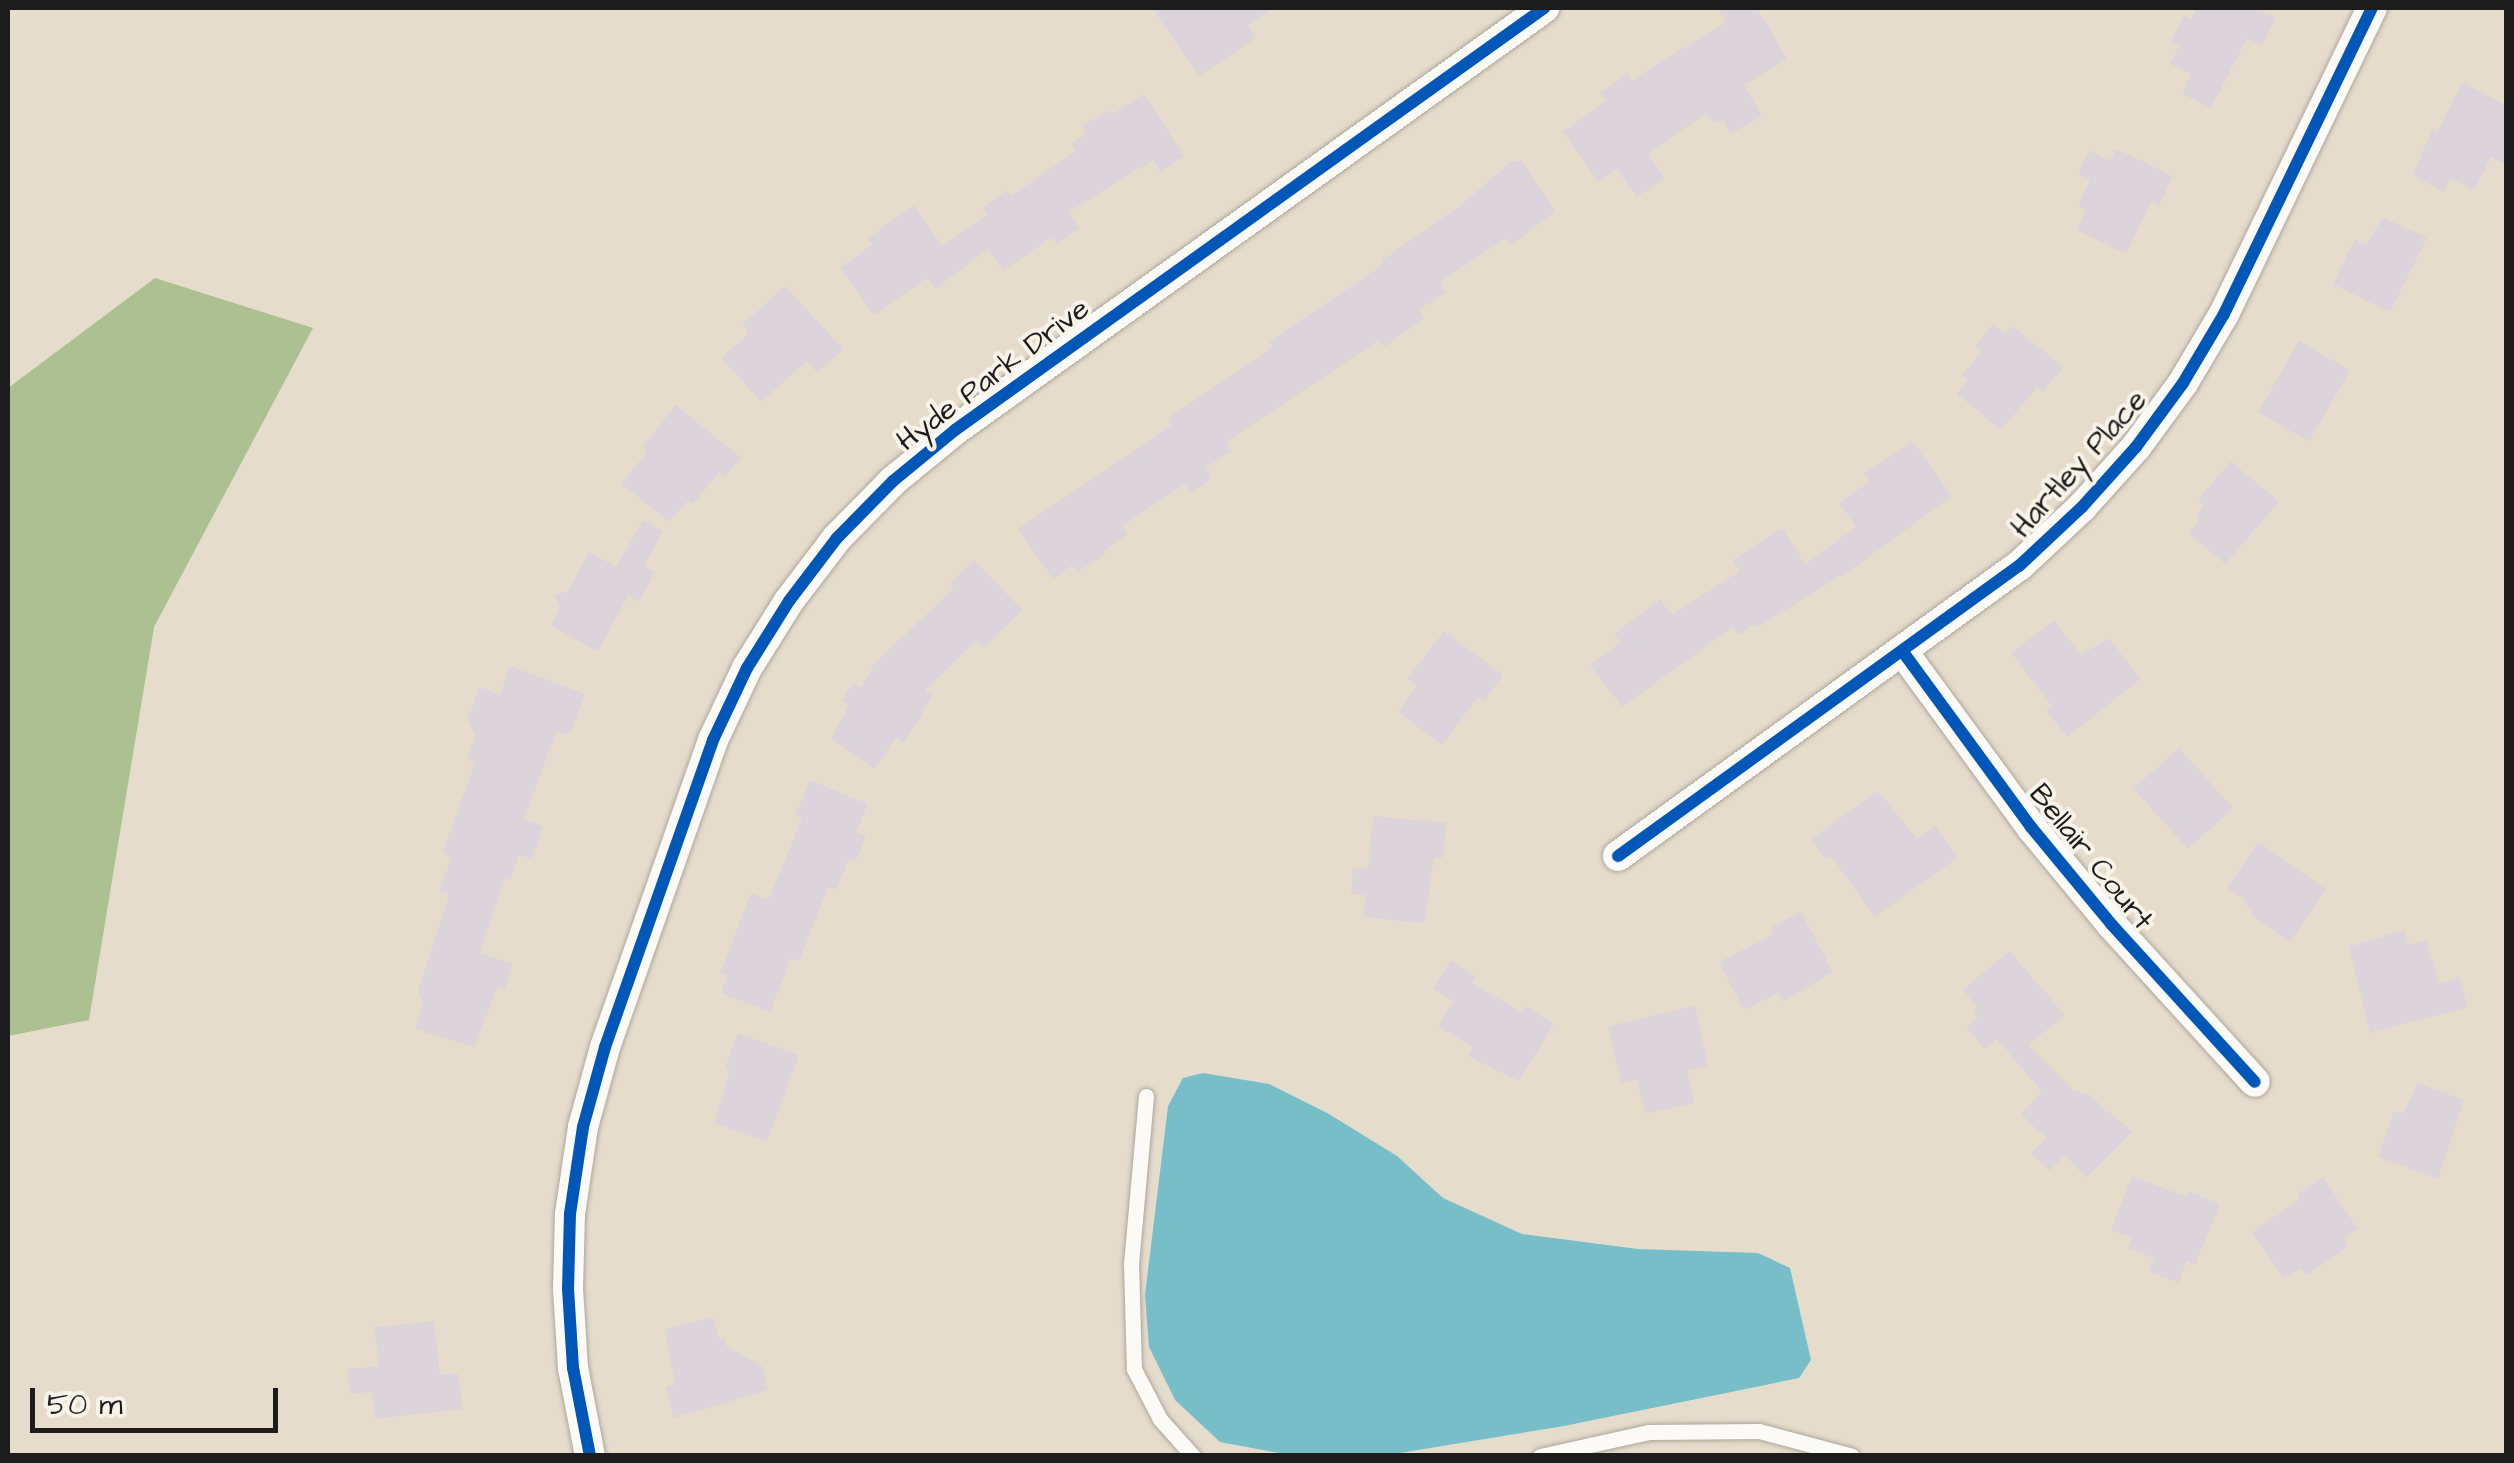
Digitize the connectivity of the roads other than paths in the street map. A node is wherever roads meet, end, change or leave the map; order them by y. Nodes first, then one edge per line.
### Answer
1 (1544, 8) edge
2 (2372, 8) edge
3 (1904, 652) junction
4 (1618, 856) dead end
5 (2256, 1082) dead end
6 (1146, 1096) dead end
7 (590, 1456) edge
8 (1193, 1456) edge
9 (1540, 1456) edge
10 (1852, 1456) edge

1 - 7 street, Hyde Park Drive
2 - 3 street, Hartley Place
3 - 4 street, Hartley Place
3 - 5 street, Bellair Court
6 - 8 lane
9 - 10 lane

